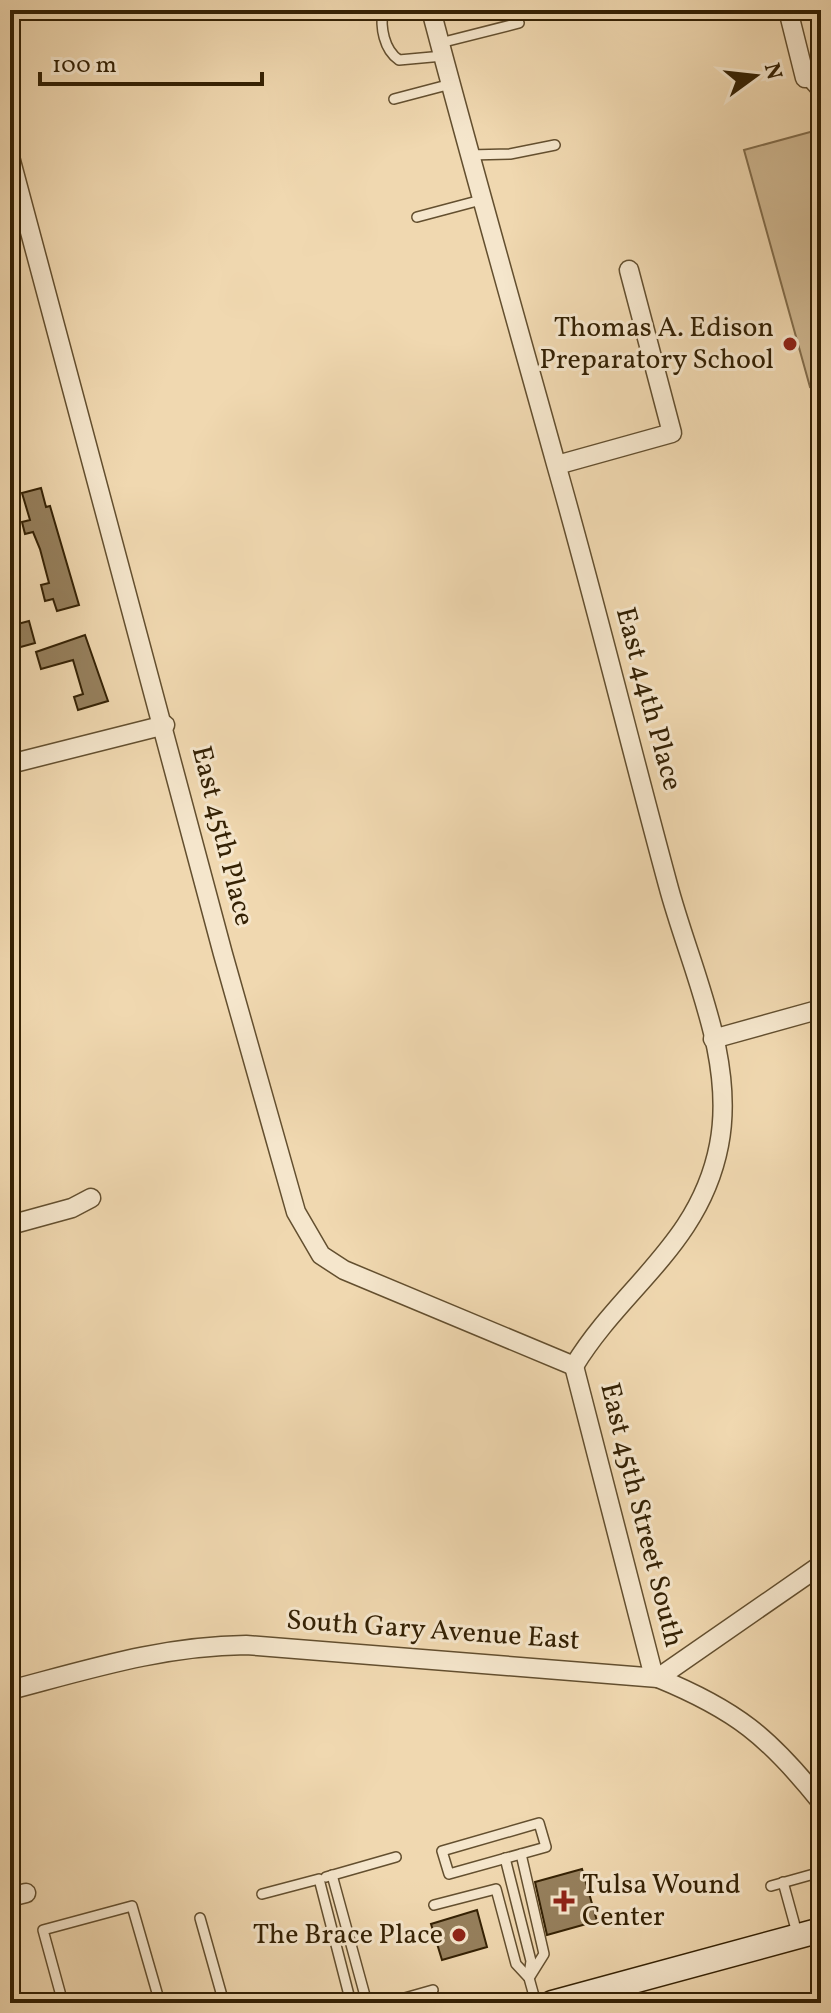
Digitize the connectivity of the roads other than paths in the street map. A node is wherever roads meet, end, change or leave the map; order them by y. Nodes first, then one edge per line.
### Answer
1 (383, 10) edge
2 (431, 10) edge
3 (788, 10) edge
4 (519, 23) dead end
5 (442, 49) junction
6 (805, 78) joint
7 (451, 84) junction
8 (821, 96) edge
9 (394, 99) dead end
10 (555, 145) dead end
11 (469, 155) junction
12 (10, 157) edge
13 (481, 200) junction
14 (417, 217) dead end
15 (629, 270) dead end
16 (557, 465) junction
17 (165, 725) junction
18 (10, 764) edge
19 (821, 1009) edge
20 (713, 1039) junction
21 (91, 1198) dead end
22 (10, 1225) edge
23 (574, 1366) junction
24 (821, 1565) edge
25 (656, 1678) junction
26 (10, 1690) edge
27 (821, 1802) edge
28 (521, 1854) junction
29 (396, 1857) dead end
30 (505, 1858) junction
31 (821, 1872) edge
32 (332, 1875) junction
33 (319, 1879) junction
34 (783, 1882) junction
35 (771, 1886) dead end
36 (262, 1894) dead end
37 (434, 1905) dead end
38 (200, 1918) dead end
39 (810, 1933) edge
40 (529, 1978) junction
41 (433, 1990) dead end
42 (63, 2003) edge
43 (160, 2003) edge
44 (224, 2003) edge
45 (351, 2003) edge
46 (367, 2003) edge
47 (387, 2003) edge
48 (536, 2003) edge
49 (552, 2003) edge

1 - 5 lane
2 - 5 street, East 44th Place
3 - 6 street
4 - 5 lane
5 - 7 street, East 44th Place
6 - 8 lane
7 - 9 lane
7 - 11 street, East 44th Place
10 - 11 lane
11 - 13 street, East 44th Place
12 - 17 street, East 45th Place
13 - 14 lane
13 - 16 street, East 44th Place
15 - 16 street
16 - 20 street, East 44th Place
17 - 18 street
17 - 23 street, East 45th Place
19 - 20 street
20 - 23 street, East 44th Place
21 - 22 street
23 - 25 street, East 45th Street South
24 - 25 street
25 - 26 street, South Gary Avenue East
25 - 27 street, East 45th Street South
28 - 30 lane
28 - 30 lane
28 - 40 lane
29 - 32 lane
30 - 40 lane
31 - 34 lane
32 - 33 lane
32 - 46 lane
33 - 36 lane
33 - 45 lane
34 - 35 lane
34 - 39 lane
37 - 40 lane
38 - 44 lane
39 - 49 main road
40 - 48 lane
41 - 47 lane
42 - 43 lane

